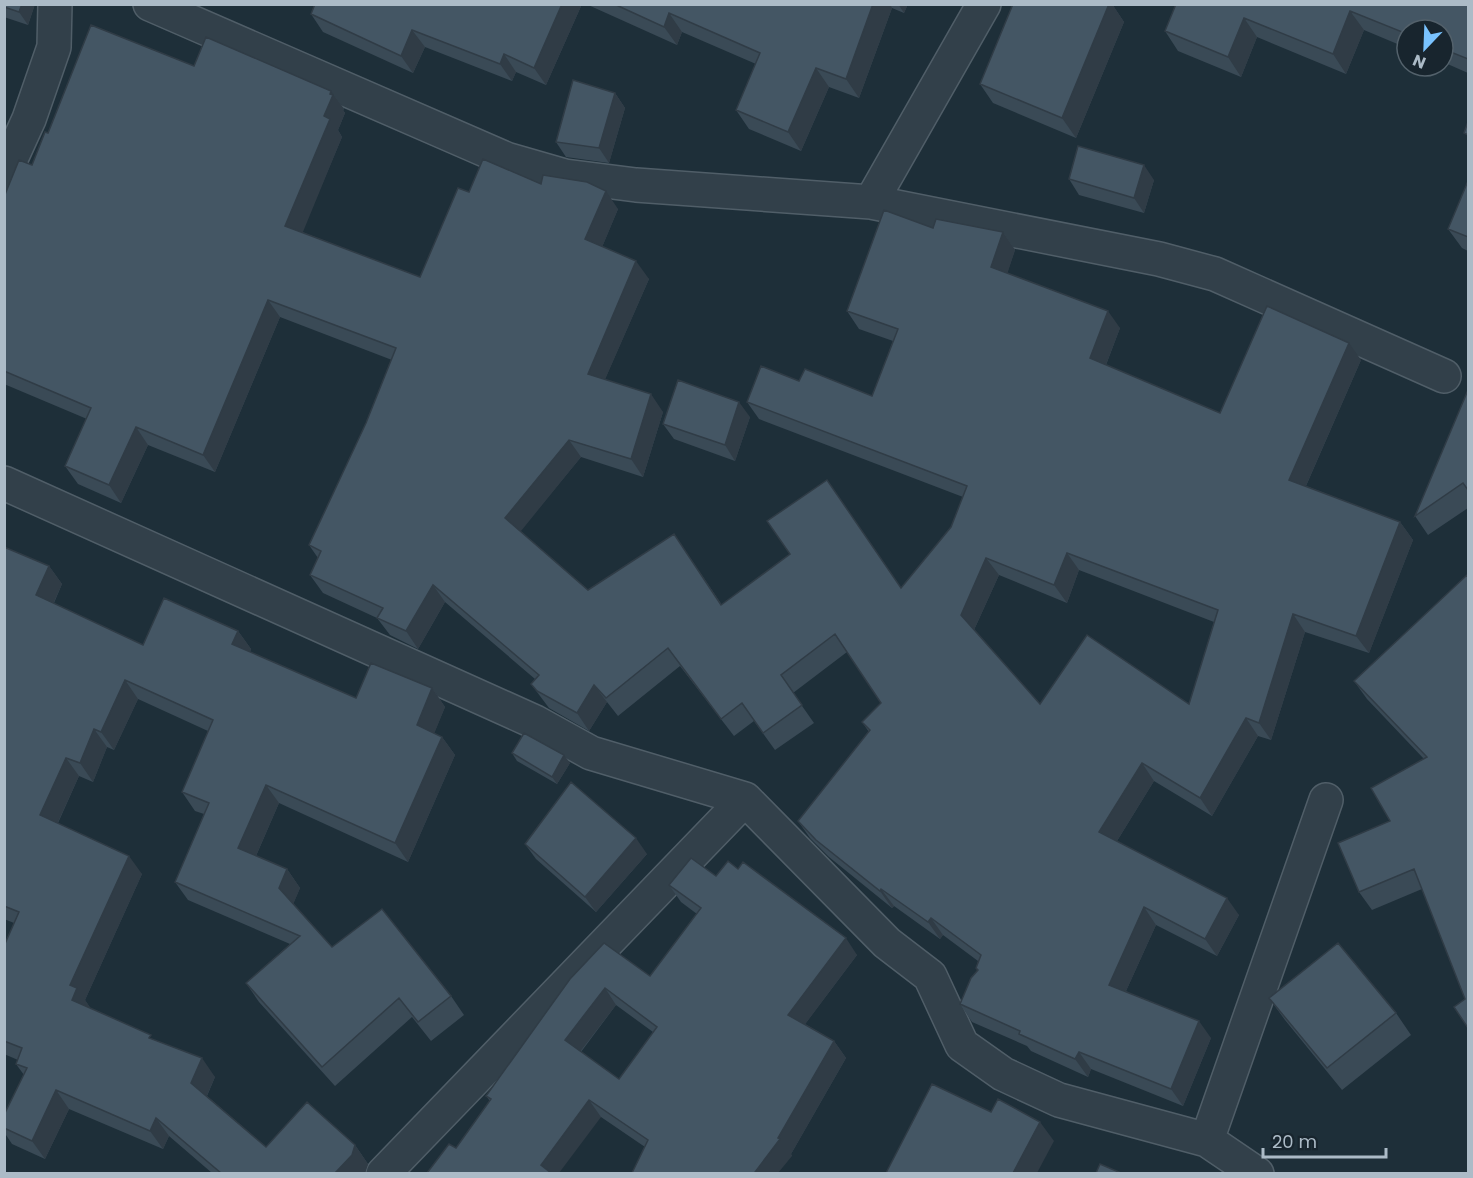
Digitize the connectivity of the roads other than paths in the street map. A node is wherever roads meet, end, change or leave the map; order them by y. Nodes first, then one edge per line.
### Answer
1 (55, 4) edge
2 (150, 4) edge
3 (984, 4) edge
4 (4, 174) edge
5 (871, 202) junction
6 (1444, 376) dead end
7 (4, 483) edge
8 (745, 800) junction
9 (1326, 800) dead end
10 (1207, 1140) junction
11 (383, 1173) edge
12 (1257, 1173) edge

1 - 4 street
2 - 5 street
3 - 5 street
5 - 6 street
7 - 8 street
8 - 10 street
8 - 11 street
9 - 10 street
10 - 12 street

